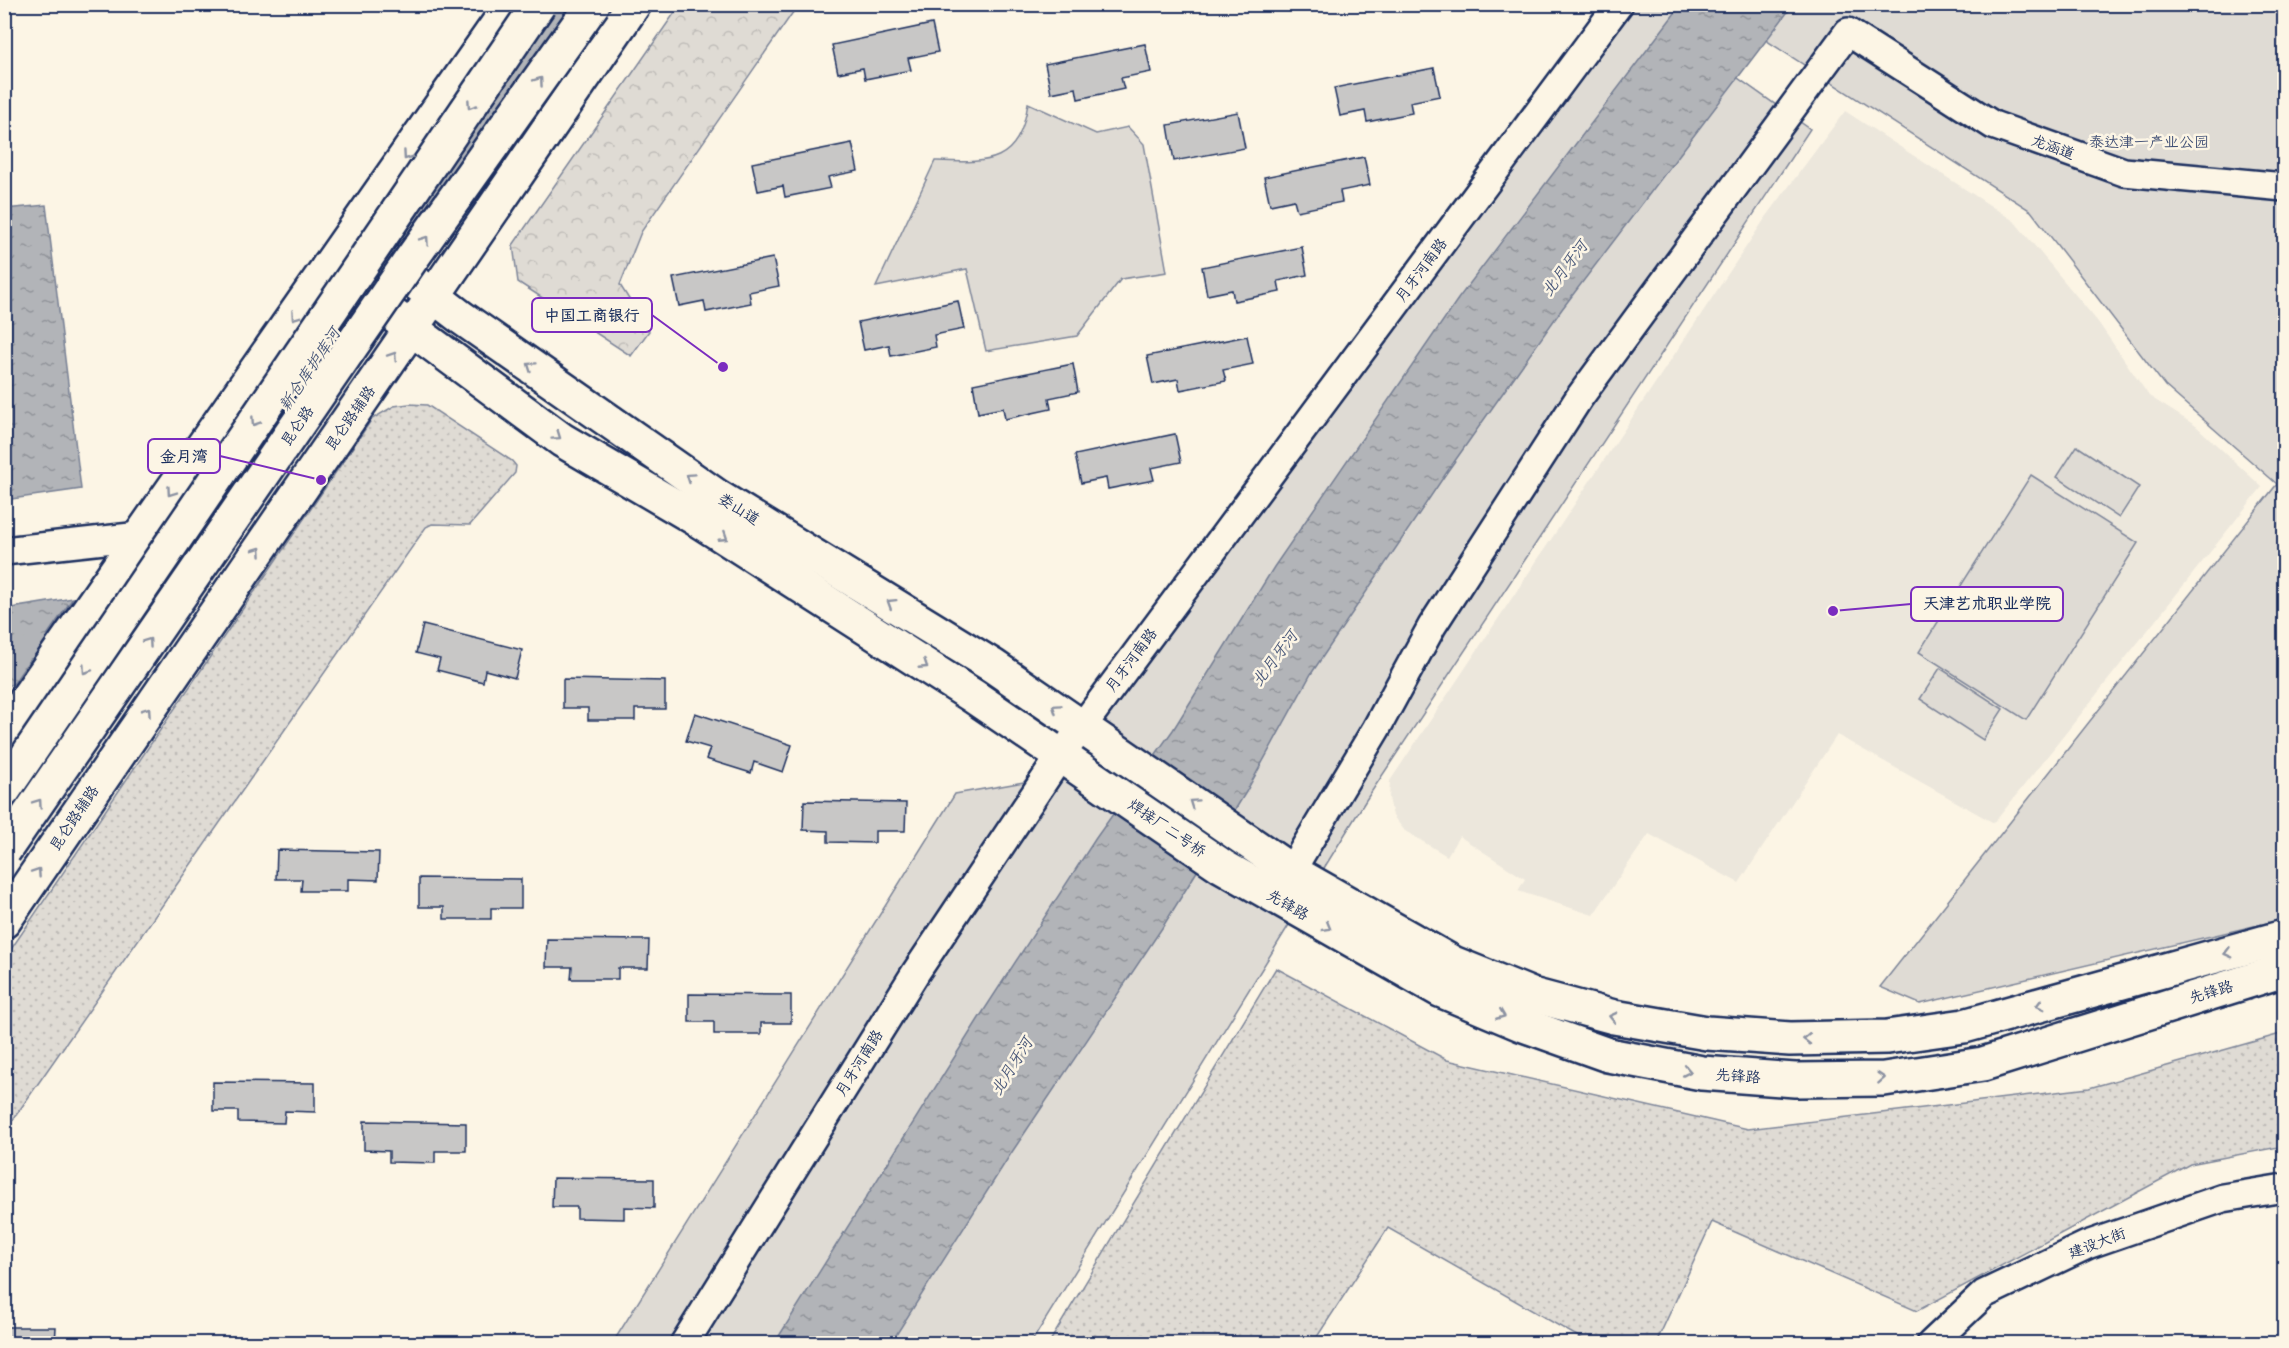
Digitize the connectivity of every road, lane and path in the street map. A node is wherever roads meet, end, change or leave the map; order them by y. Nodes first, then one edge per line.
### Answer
1 (512, 4) edge
2 (539, 4) edge
3 (593, 4) edge
4 (634, 4) edge
5 (1618, 4) edge
6 (2284, 187) edge
7 (352, 234) junction
8 (328, 267) junction
9 (424, 289) junction
10 (401, 322) junction
11 (140, 536) junction
12 (4, 551) edge
13 (1082, 726) junction
14 (4, 731) edge
15 (1060, 755) junction
16 (4, 790) edge
17 (1112, 791) joint
18 (1241, 836) joint
19 (4, 851) edge
20 (1222, 866) joint
21 (1291, 871) junction
22 (4, 921) edge
23 (2284, 937) edge
24 (2284, 970) edge
25 (2284, 1188) edge
26 (684, 1344) edge
27 (1931, 1344) edge

1 -> 7 main road
2 -> 16 main road, bridge
19 -> 3 main road, 昆仑路, bridge
4 - 9 main road, 昆仑路辅路
5 - 13 street, 月牙河南路
6 - 21 street, 龙涵道
7 - 8 main road
7 - 9 main road, 娄山道, bridge
8 - 10 main road, 娄山道, bridge
8 -> 11 main road
9 - 10 main road, 昆仑路辅路
13 -> 9 main road, 娄山道
10 -> 15 main road, 娄山道
22 -> 10 main road, 昆仑路辅路
11 - 12 street
11 - 14 main road
13 - 15 street, 月牙河南路
18 -> 13 main road, 娄山道
15 - 17 main road, 娄山道
15 - 26 street, 月牙河南路
17 - 20 main road, 焊接厂二号桥
18 - 21 main road, 先锋路
20 -> 24 main road, 先锋路
23 -> 21 main road, 先锋路
25 - 27 street, 建设大街

